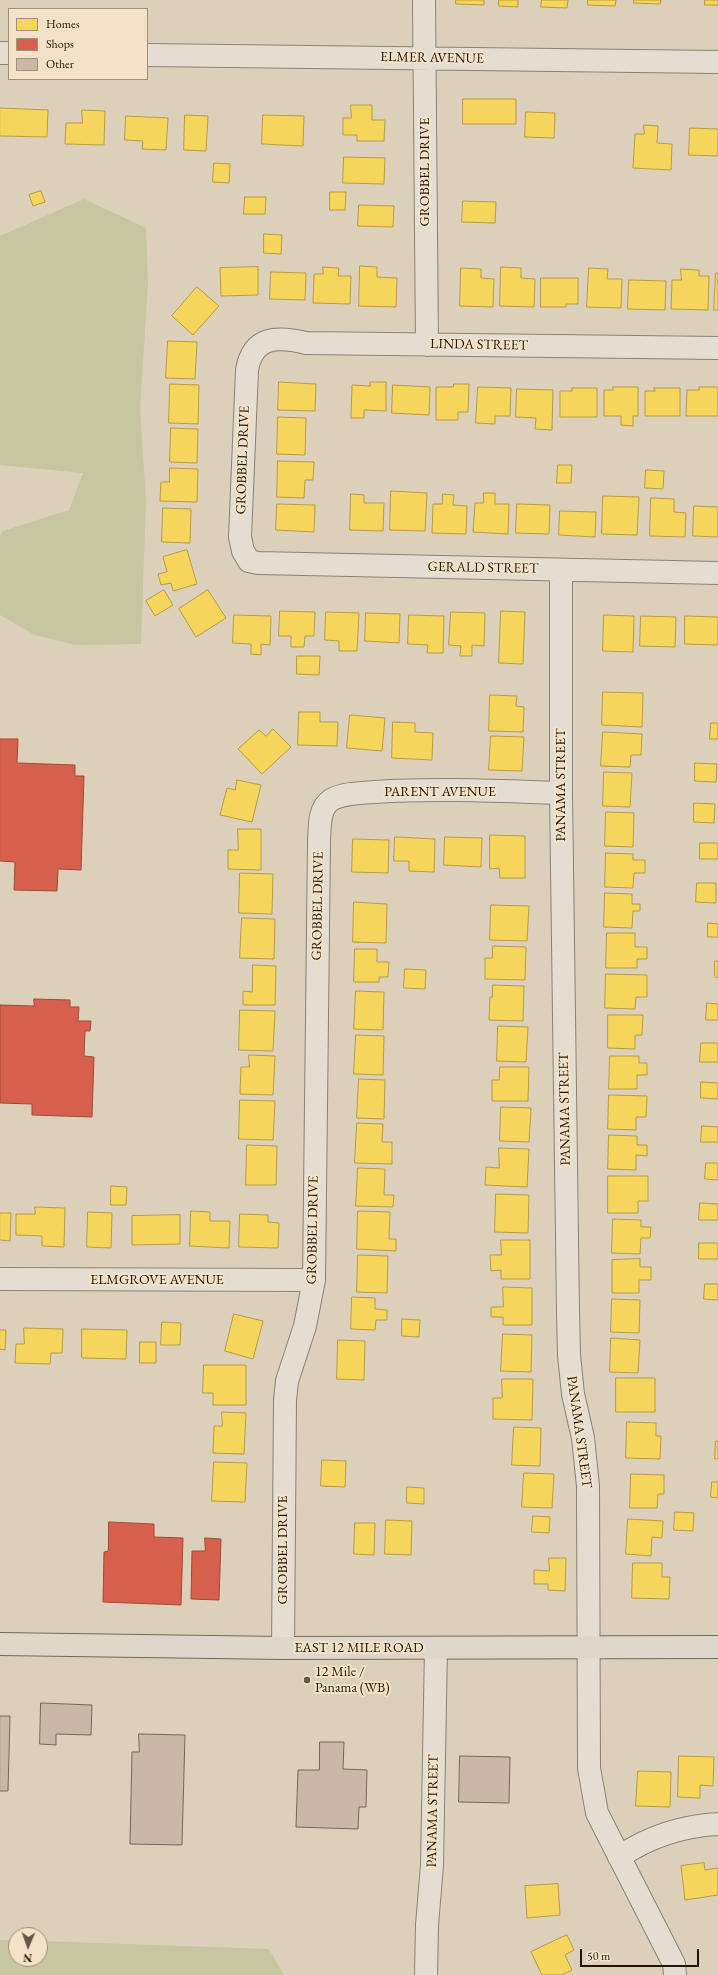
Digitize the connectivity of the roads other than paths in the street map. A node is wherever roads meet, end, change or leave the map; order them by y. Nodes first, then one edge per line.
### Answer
1 (424, 0) edge
2 (148, 55) edge
3 (425, 58) junction
4 (718, 62) edge
5 (426, 344) junction
6 (718, 348) edge
7 (249, 358) joint
8 (249, 561) joint
9 (561, 570) junction
10 (718, 573) edge
11 (561, 793) junction
12 (323, 808) joint
13 (0, 1279) edge
14 (314, 1280) junction
15 (0, 1644) edge
16 (589, 1647) junction
17 (718, 1647) edge
18 (283, 1648) junction
19 (436, 1648) junction
20 (718, 1824) edge
21 (619, 1857) junction
22 (426, 1975) edge
23 (675, 1975) edge

1 - 3 street, GROBBEL DRIVE
2 - 3 street, ELMER AVENUE
3 - 4 street, ELMER AVENUE
3 - 5 street, GROBBEL DRIVE
5 - 6 street, LINDA STREET
5 - 7 street, LINDA STREET
7 - 8 street, GROBBEL DRIVE
8 - 9 street, GERALD STREET
9 - 10 street, GERALD STREET
9 - 11 street, PANAMA STREET
11 - 12 street, PARENT AVENUE
11 - 16 street, PANAMA STREET
12 - 14 street, GROBBEL DRIVE
13 - 14 street, ELMGROVE AVENUE
14 - 18 street, GROBBEL DRIVE
15 - 18 main road, EAST 12 MILE ROAD
16 - 17 main road, EAST 12 MILE ROAD
16 - 19 main road, EAST 12 MILE ROAD
16 - 21 street, PANAMA STREET
18 - 19 main road, EAST 12 MILE ROAD
19 - 22 street, PANAMA STREET
20 - 21 street
21 - 23 street, PANAMA STREET

